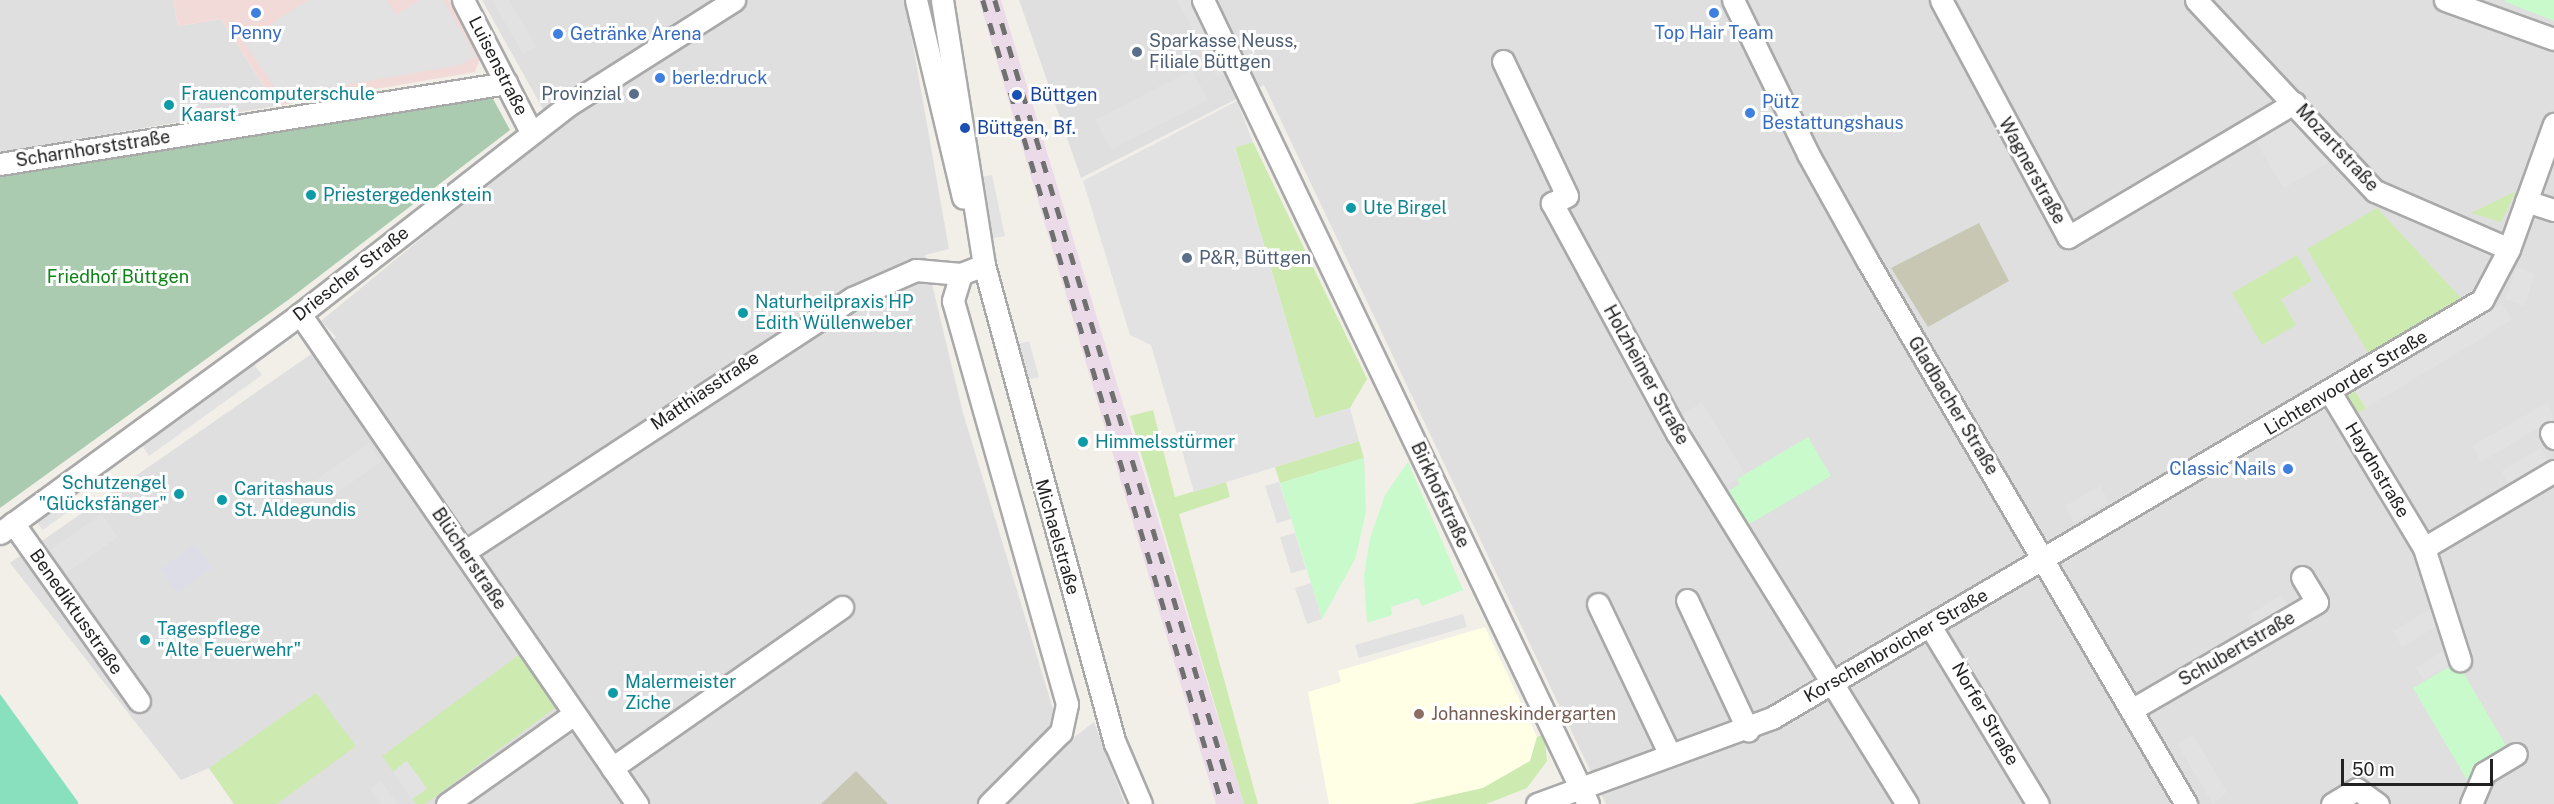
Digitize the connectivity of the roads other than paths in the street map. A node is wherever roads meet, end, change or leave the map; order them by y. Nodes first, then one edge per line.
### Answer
1 (464, 0) edge
2 (734, 0) edge
3 (916, 0) edge
4 (942, 0) edge
5 (1733, 0) edge
6 (1941, 0) edge
7 (2196, 0) edge
8 (2445, 0) edge
9 (1212, 2) edge
10 (2554, 39) edge
11 (1503, 61) dead end
12 (507, 83) junction
13 (2294, 103) junction
14 (2554, 124) edge
15 (531, 132) junction
16 (0, 165) edge
17 (2526, 201) junction
18 (2554, 210) edge
19 (976, 228) junction
20 (2509, 249) junction
21 (984, 265) junction
22 (961, 274) junction
23 (300, 314) junction
24 (2330, 392) junction
25 (2554, 471) edge
26 (7, 528) edge
27 (2424, 548) junction
28 (464, 552) junction
29 (2044, 561) junction
30 (2302, 577) dead end
31 (1687, 600) dead end
32 (1598, 604) dead end
33 (842, 607) dead end
34 (1930, 626) junction
35 (2460, 660) dead end
36 (1834, 683) junction
37 (140, 701) dead end
38 (2131, 710) junction
39 (574, 714) junction
40 (1748, 729) junction
41 (2516, 754) dead end
42 (1670, 755) junction
43 (612, 768) junction
44 (1584, 797) edge
45 (447, 804) edge
46 (637, 804) edge
47 (989, 804) edge
48 (1141, 804) edge
49 (1537, 804) edge
50 (1907, 804) edge
51 (2038, 804) edge
52 (2186, 804) edge
53 (2332, 804) edge
54 (2378, 804) edge
55 (2471, 804) edge

1 - 12 street, Luisenstraße
2 - 15 street, Driescher Straße
3 - 19 street, Michaelstraße
4 - 19 street, Michaelstraße
5 - 29 street, Gladbacher Straße
6 - 13 street, Wagnerstraße
7 - 13 street, Mozartstraße
8 - 10 street
9 - 44 street, Birkhofstraße
11 - 36 street, Holzheimer Straße
12 - 15 street, Luisenstraße
12 - 16 street, Scharnhorststraße
13 - 20 street, Mozartstraße
14 - 17 street, Lichtenvoorder Straße
15 - 23 street, Driescher Straße
17 - 18 street
17 - 20 street, Lichtenvoorder Straße
19 - 21 street, Michaelstraße
20 - 24 street, Lichtenvoorder Straße
21 - 22 street
21 - 48 street, Michaelstraße
22 - 28 street, Matthiasstraße
22 - 47 street, Michaelstraße
23 - 26 street, Driescher Straße
23 - 28 street, Blücherstraße
24 - 27 street, Haydnstraße
24 - 29 street, Lichtenvoorder Straße
25 - 27 street
26 - 37 street, Benediktusstraße
27 - 35 street, Haydnstraße
28 - 39 street, Blücherstraße
29 - 34 street, Korschenbroicher Straße
29 - 38 street, Gladbacher Straße
30 - 38 street, Schubertstraße
31 - 40 street
32 - 42 street
33 - 43 street
34 - 36 street, Korschenbroicher Straße
34 - 51 street, Norfer Straße
36 - 40 street, Korschenbroicher Straße
36 - 50 street
38 - 52 street, Gladbacher Straße
39 - 43 street, Blücherstraße
39 - 45 street
40 - 42 street, Korschenbroicher Straße
41 - 55 street
42 - 44 street, Korschenbroicher Straße
43 - 46 street, Blücherstraße
44 - 49 street
53 - 54 street

